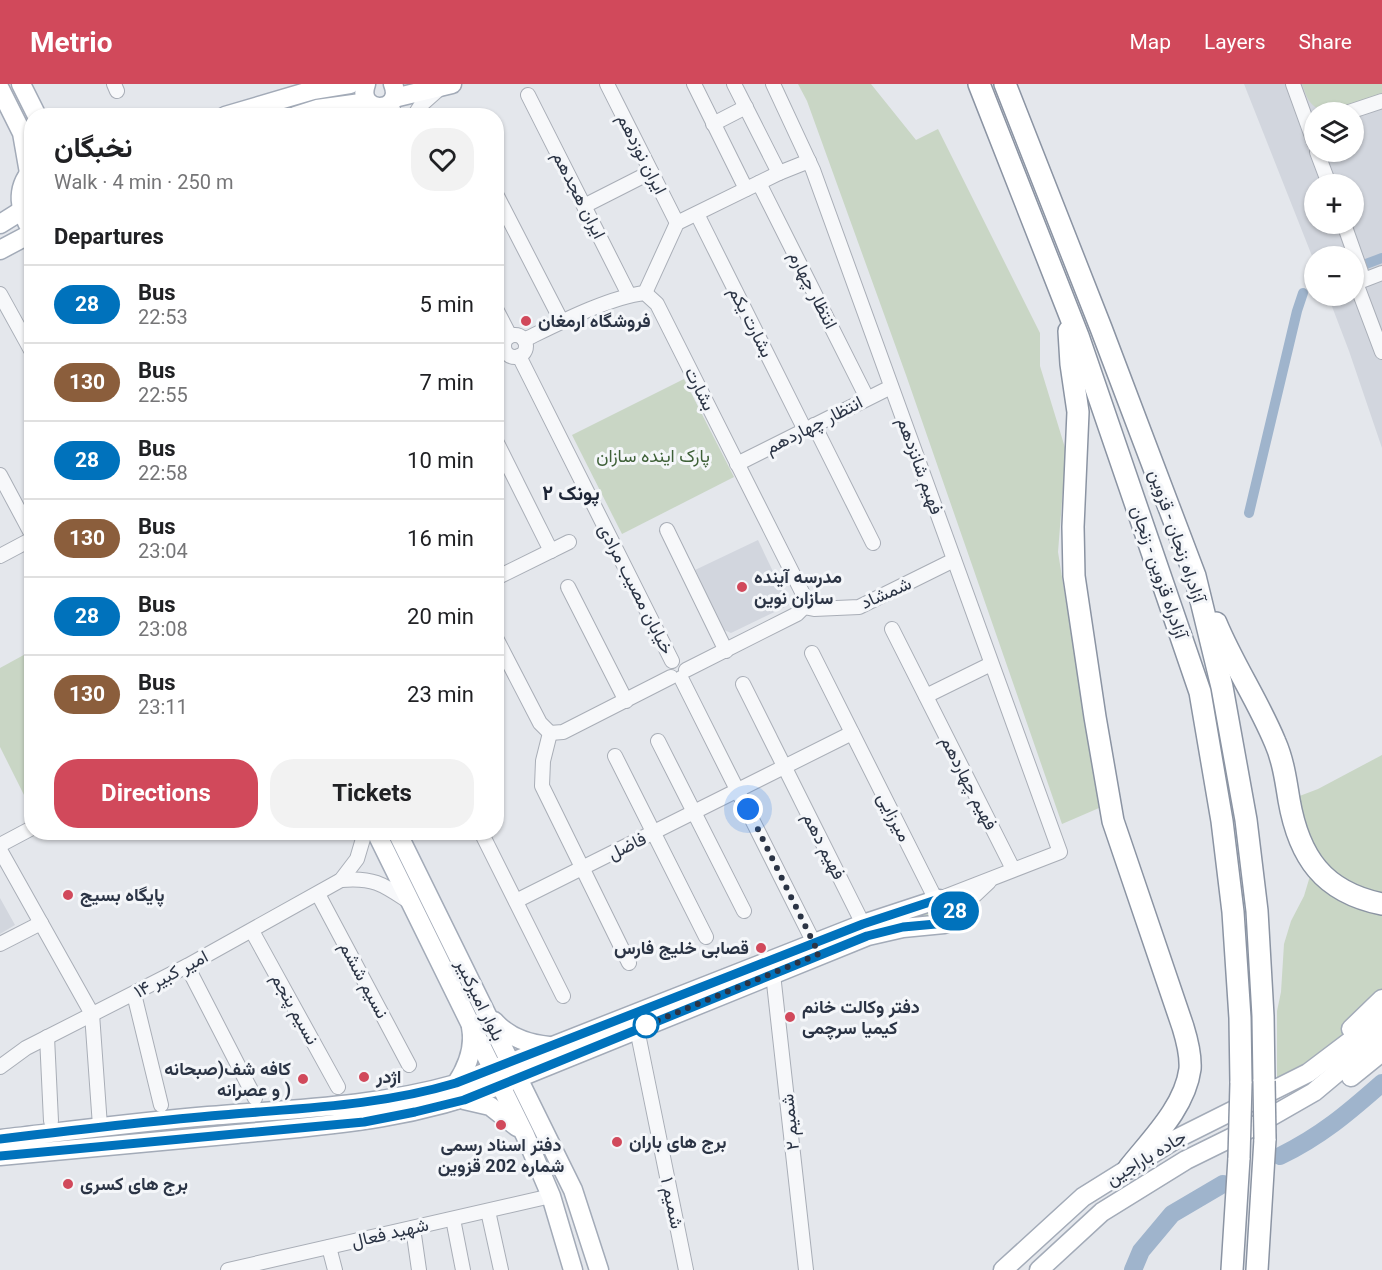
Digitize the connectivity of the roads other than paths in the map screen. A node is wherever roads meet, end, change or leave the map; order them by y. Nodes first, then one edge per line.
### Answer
1 (21, 84) edge
2 (350, 84) edge
3 (607, 84) edge
4 (694, 84) edge
5 (734, 84) edge
6 (773, 84) edge
7 (979, 84) edge
8 (1005, 84) edge
9 (1293, 84) edge
10 (448, 85) edge
11 (320, 87) edge
12 (0, 89) edge
13 (367, 93) edge
14 (528, 95) dead end
15 (393, 100) edge
16 (1382, 100) edge
17 (746, 107) junction
18 (1364, 107) edge
19 (32, 108) edge
20 (251, 108) edge
21 (323, 108) edge
22 (419, 108) edge
23 (1304, 110) edge
24 (714, 124) junction
25 (24, 142) edge
26 (809, 161) junction
27 (651, 171) junction
28 (779, 173) junction
29 (24, 183) edge
30 (753, 186) junction
31 (584, 206) junction
32 (504, 210) edge
33 (21, 211) junction
34 (697, 213) junction
35 (24, 217) edge
36 (0, 224) edge
37 (677, 224) junction
38 (24, 236) edge
39 (0, 250) edge
40 (1382, 273) edge
41 (1364, 280) edge
42 (645, 293) junction
43 (0, 294) edge
44 (629, 295) junction
45 (1364, 304) edge
46 (1068, 309) junction
47 (504, 320) edge
48 (561, 322) junction
49 (24, 338) edge
50 (517, 338) junction
51 (504, 343) edge
52 (1382, 352) edge
53 (504, 354) edge
54 (519, 356) junction
55 (891, 387) junction
56 (867, 398) junction
57 (810, 428) junction
58 (504, 457) edge
59 (737, 464) junction
60 (0, 475) edge
61 (24, 520) edge
62 (667, 530) dead end
63 (569, 542) dead end
64 (873, 543) dead end
65 (24, 544) edge
66 (551, 550) junction
67 (0, 556) edge
68 (954, 560) junction
69 (504, 574) edge
70 (1195, 576) junction
71 (568, 586) dead end
72 (804, 607) junction
73 (892, 629) dead end
74 (726, 651) junction
75 (504, 653) edge
76 (812, 653) dead end
77 (991, 664) junction
78 (679, 675) junction
79 (743, 684) dead end
80 (926, 696) junction
81 (626, 701) junction
82 (550, 733) junction
83 (852, 733) junction
84 (658, 741) dead end
85 (615, 756) dead end
86 (784, 767) junction
87 (738, 790) junction
88 (694, 812) junction
89 (24, 832) edge
90 (653, 832) junction
91 (363, 840) edge
92 (380, 840) edge
93 (401, 840) edge
94 (485, 840) edge
95 (0, 845) edge
96 (0, 850) edge
97 (582, 868) junction
98 (1013, 869) junction
99 (998, 875) junction
100 (341, 880) junction
101 (318, 894) junction
102 (938, 900) junction
103 (516, 901) junction
104 (412, 903) junction
105 (1382, 904) edge
106 (744, 911) dead end
107 (955, 914) junction
108 (41, 923) junction
109 (863, 924) junction
110 (252, 931) junction
111 (706, 938) dead end
112 (0, 944) edge
113 (817, 949) junction
114 (629, 963) dead end
115 (187, 966) junction
116 (773, 974) junction
117 (134, 994) junction
118 (563, 996) dead end
119 (1382, 999) edge
120 (92, 1014) junction
121 (1382, 1017) edge
122 (480, 1019) junction
123 (637, 1029) junction
124 (1382, 1035) edge
125 (48, 1037) junction
126 (551, 1046) junction
127 (1382, 1052) edge
128 (409, 1065) dead end
129 (0, 1066) edge
130 (514, 1070) junction
131 (1308, 1073) junction
132 (497, 1077) junction
133 (338, 1087) dead end
134 (460, 1092) junction
135 (1314, 1092) junction
136 (255, 1098) dead end
137 (161, 1105) dead end
138 (51, 1121) dead end
139 (100, 1126) junction
140 (525, 1135) junction
141 (0, 1139) edge
142 (0, 1156) edge
143 (1129, 1168) junction
144 (551, 1196) junction
145 (488, 1211) junction
146 (453, 1219) junction
147 (413, 1228) junction
148 (329, 1247) junction
149 (282, 1264) edge
150 (228, 1270) edge
151 (335, 1270) edge
152 (419, 1270) edge
153 (463, 1270) edge
154 (501, 1270) edge
155 (573, 1270) edge
156 (599, 1270) edge
157 (686, 1270) edge
158 (806, 1270) edge
159 (1003, 1270) edge
160 (1040, 1270) edge
161 (1233, 1270) edge
162 (1257, 1270) edge

1 - 19 main road
2 - 11 main road
3 - 27 street, ایران نوزدهم
4 - 24 street, انتظار چهارم
5 - 17 street
6 - 26 street, فهیم شانزدهم
7 - 46 highway, آزادراه قزوین - زنجان
8 - 70 highway, آزادراه زنجان - قزوین
9 - 23 street
10 - 15 main road
10 - 22 street
11 - 20 main road
12 - 25 main road
13 - 15 main road
13 - 21 main road
14 - 31 street, ایران هجدهم
16 - 18 street
17 - 24 street
17 - 28 street
24 - 30 street, انتظار چهارم
26 - 28 street
26 - 55 street, فهیم شانزدهم
27 - 31 street
27 - 37 street, ایران نوزدهم
28 - 30 street
29 - 33 main road
30 - 34 street
30 - 56 street, انتظار چهارم
31 - 44 street, ایران هجدهم
32 - 48 street
33 - 35 main road
33 - 36 main road
34 - 37 street
34 - 57 street, بشارت یکم
37 - 42 street
38 - 39 main road
40 - 41 street
42 - 44 street
42 - 59 street, بشارت
43 - 49 street
44 - 48 street
45 - 52 street
46 - 143 highway
46 - 161 highway, آزادراه قزوین - زنجان, bridge
47 - 50 street
48 - 50 street
50 - 51 street
50 - 54 street
53 - 54 street
54 - 78 street, خیابان مصیب مرادی
55 - 56 street, انتظار چهاردهم
55 - 68 street, فهیم شانزدهم
56 - 57 street, انتظار چهاردهم
57 - 59 street, انتظار چهاردهم
57 - 64 street, بشارت یکم
58 - 66 street
59 - 72 street, بشارت
60 - 61 street
62 - 74 street
63 - 66 street
65 - 67 street
66 - 69 street
68 - 72 street, شمشاد
68 - 77 street, فهیم شانزدهم
70 - 105 highway
70 - 162 highway, آزادراه زنجان - قزوین, bridge
71 - 81 street
72 - 74 street
73 - 80 street, فهیم چهاردهم
74 - 78 street
75 - 82 street
76 - 83 street, میرزایی
77 - 80 street
77 - 98 street, فهیم شانزدهم
78 - 81 street
78 - 87 street
79 - 86 street, فهیم دهم
80 - 98 street, فهیم چهاردهم
81 - 82 street
82 - 97 street
83 - 86 street, فاضل
83 - 102 street, میرزایی
84 - 88 street
85 - 90 street
86 - 87 street, فاضل
86 - 109 street, فهیم دهم
87 - 88 street, فاضل
87 - 113 street
88 - 90 street, فاضل
88 - 106 street
89 - 95 street
90 - 97 street, فاضل
90 - 111 street
91 - 100 street, امیر کبیر ۱۴
92 - 104 main road, بلوار امیرکبیر
93 - 122 main road, بلوار امیرکبیر
94 - 103 street
96 - 108 street
97 - 103 street, فاضل
97 - 114 street
98 - 99 street
99 - 102 street
99 - 107 street
100 - 101 street, امیر کبیر ۱۴
100 - 104 street
101 - 110 street, امیر کبیر ۱۴
101 - 128 street, نسیم ششم
102 - 107 main road
102 - 109 main road
103 - 118 street
104 - 122 main road, بلوار امیرکبیر
107 - 113 main road
108 - 112 street
108 - 120 street
109 - 113 main road
110 - 115 street, امیر کبیر ۱۴
110 - 133 street, نسیم پنجم
113 - 116 main road
113 - 126 main road
115 - 117 street, امیر کبیر ۱۴
115 - 136 street
116 - 123 main road
116 - 158 street, شمیم ۲
117 - 120 street, امیر کبیر ۱۴
117 - 137 street
119 - 131 main road, جاده باراجین
120 - 125 street, امیر کبیر ۱۴
120 - 139 street
121 - 131 main road, جاده باراجین
122 - 126 main road
122 - 130 main road, بلوار امیرکبیر
122 - 132 main road, بلوار امیرکبیر
122 - 134 main road
123 - 130 main road
123 - 157 street, شمیم ۱
124 - 135 main road, جاده باراجین
125 - 129 street, امیر کبیر ۱۴
125 - 138 street
126 - 130 main road
127 - 135 main road, جاده باراجین
130 - 132 main road
130 - 156 main road, بلوار امیرکبیر
131 - 143 main road, جاده باراجین
132 - 134 main road
132 - 140 main road, بلوار امیرکبیر
134 - 139 main road
134 - 140 main road
134 - 142 main road
135 - 160 main road, جاده باراجین
139 - 141 main road
140 - 144 main road, بلوار امیرکبیر
143 - 159 main road, جاده باراجین
144 - 145 street, شهید فعال
144 - 155 main road, بلوار امیرکبیر
145 - 146 street, شهید فعال
145 - 154 street
146 - 147 street, شهید فعال
146 - 153 street
147 - 148 street, شهید فعال
147 - 152 street
148 - 149 street, شهید فعال
148 - 151 street
149 - 150 street, شهید فعال

